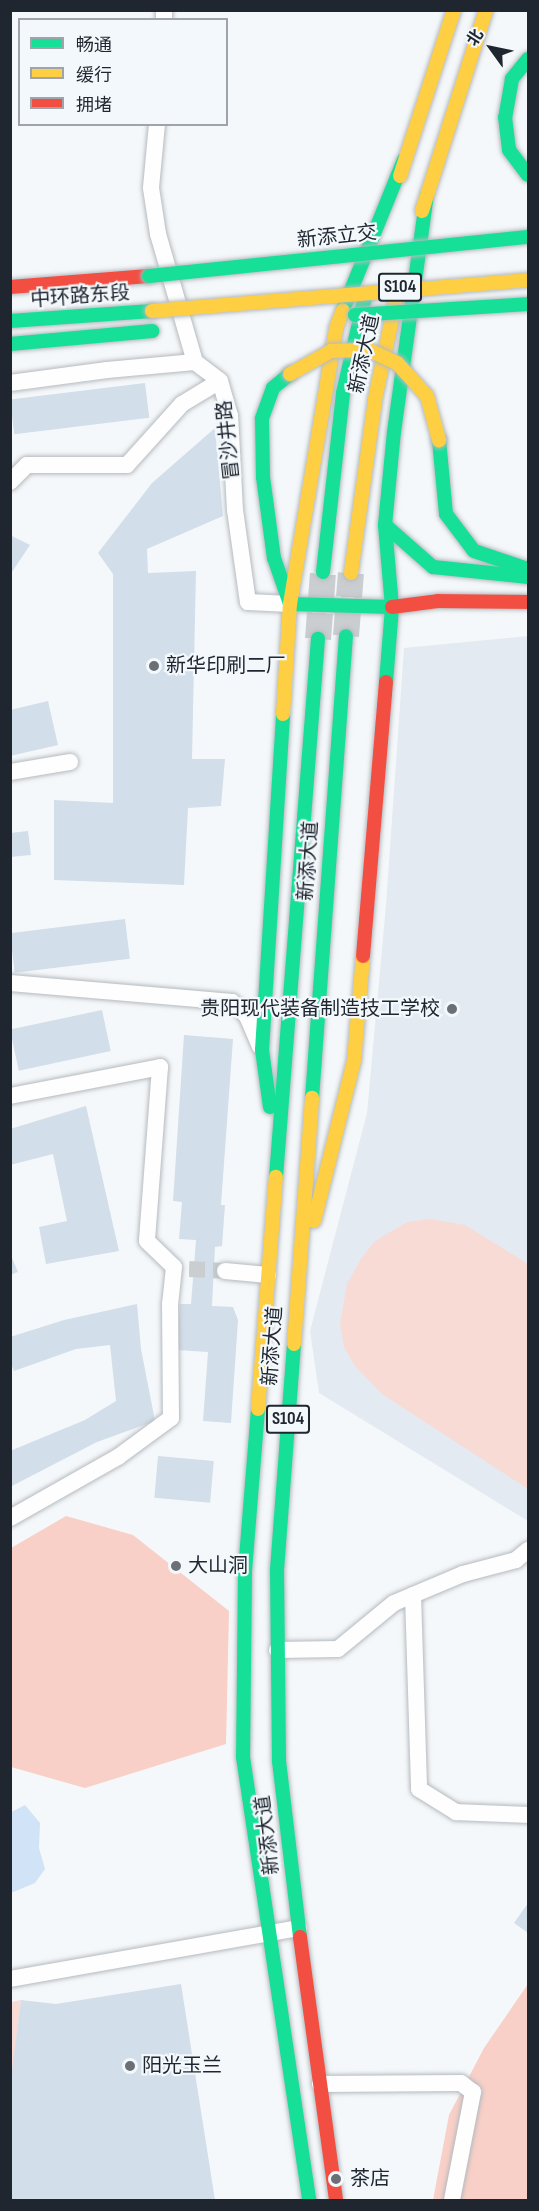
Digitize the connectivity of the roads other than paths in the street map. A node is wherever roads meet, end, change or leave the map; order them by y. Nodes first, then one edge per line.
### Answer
1 (453, 10) edge
2 (486, 10) edge
3 (528, 58) edge
4 (157, 126) edge
5 (404, 160) junction
6 (528, 175) edge
7 (427, 195) junction
8 (528, 237) edge
9 (149, 276) joint
10 (528, 280) edge
11 (10, 288) edge
12 (528, 304) edge
13 (322, 318) dead end
14 (10, 321) edge
15 (205, 327) dead end
16 (10, 344) edge
17 (195, 362) junction
18 (220, 381) junction
19 (10, 383) edge
20 (10, 482) edge
21 (385, 525) junction
22 (528, 569) edge
23 (323, 572) tunnel mouth
24 (351, 573) tunnel mouth
25 (528, 577) edge
26 (528, 602) edge
27 (290, 604) junction
28 (392, 607) junction
29 (346, 636) tunnel mouth
30 (318, 639) tunnel mouth
31 (70, 762) dead end
32 (10, 772) edge
33 (10, 984) edge
34 (262, 1050) junction
35 (10, 1096) edge
36 (277, 1159) junction
37 (225, 1272) tunnel mouth
38 (268, 1275) junction
39 (297, 1291) junction
40 (10, 1518) edge
41 (528, 1550) edge
42 (413, 1595) junction
43 (277, 1650) junction
44 (528, 1815) edge
45 (299, 1928) junction
46 (268, 1934) junction
47 (10, 1978) edge
48 (320, 2084) junction
49 (309, 2200) edge
50 (336, 2200) edge
51 (452, 2200) edge

1 - 5 main road, 新添大道 / S104
2 - 7 main road, 新添大道 / S104
3 - 6 main road
4 - 17 street
5 - 23 main road, 新添大道 / S104
5 - 27 main road
7 - 21 main road
7 - 24 main road, 新添大道 / S104
8 - 9 main road, 新添立交, bridge
9 - 11 main road, 中环路东段
10 - 14 main road, 中环路东段, bridge
12 - 13 main road, bridge
15 - 16 main road
17 - 18 street, 冒沙井路
17 - 19 street
18 - 20 street
18 - 27 street, 冒沙井路
21 - 25 main road
21 - 28 main road
22 - 27 main road, bridge
26 - 28 main road
27 - 28 main road
27 - 34 main road
28 - 39 main road
29 - 39 main road, 新添大道 / S104
30 - 36 main road, 新添大道 / S104
31 - 32 street
33 - 34 street
34 - 36 main road
35 - 40 street
36 - 38 main road, 新添大道 / S104
37 - 38 street
38 - 46 main road, 新添大道 / S104
39 - 43 main road, 新添大道 / S104
41 - 42 street
42 - 43 street
42 - 44 street
43 - 45 main road, 新添大道 / S104
45 - 46 street
45 - 48 main road, 新添大道 / S104
46 - 47 street
46 - 49 main road, 新添大道 / S104
48 - 50 main road, 新添大道 / S104
48 - 51 street

